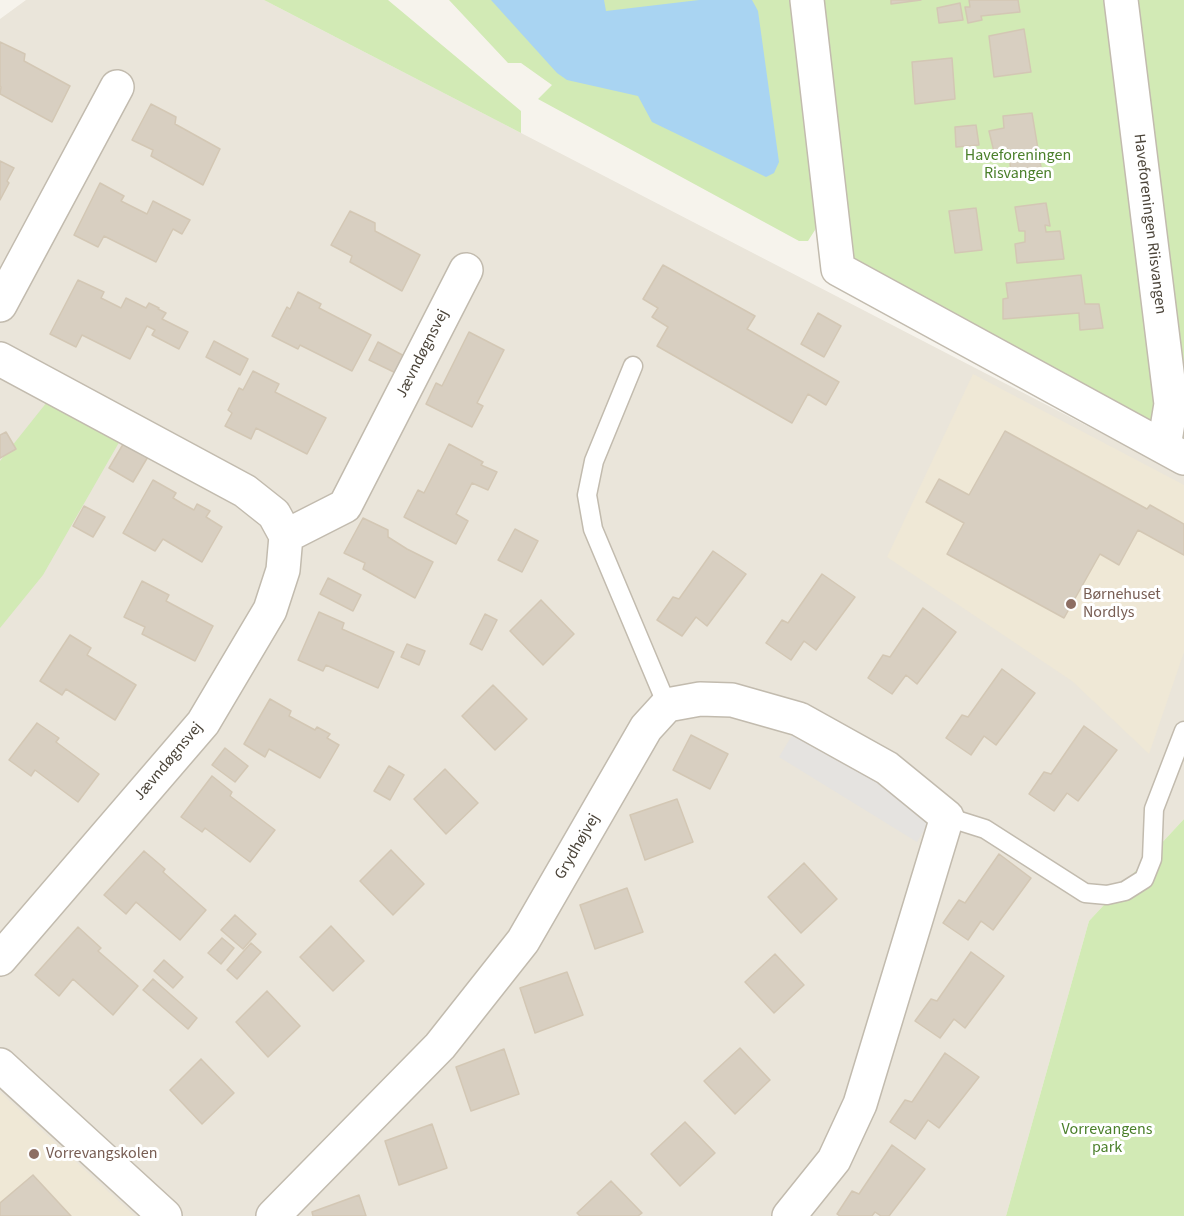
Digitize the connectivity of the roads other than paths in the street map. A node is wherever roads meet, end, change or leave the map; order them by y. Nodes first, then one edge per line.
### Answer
1 (807, 0) edge
2 (1121, 0) edge
3 (117, 87) dead end
4 (466, 270) dead end
5 (0, 305) edge
6 (0, 359) edge
7 (633, 366) dead end
8 (1174, 453) edge
9 (286, 536) junction
10 (667, 705) junction
11 (1184, 731) edge
12 (947, 817) junction
13 (0, 959) edge
14 (0, 1065) edge
15 (165, 1216) edge
16 (273, 1216) edge
17 (789, 1216) edge

1 - 8 street
2 - 8 street, Haveforeningen Riisvangen
3 - 5 street
4 - 9 street, Jævndøgnsvej
6 - 9 street
7 - 10 lane
9 - 13 street, Jævndøgnsvej
10 - 12 street
10 - 16 street, Grydhøjvej
11 - 12 lane
12 - 17 street
14 - 15 street

